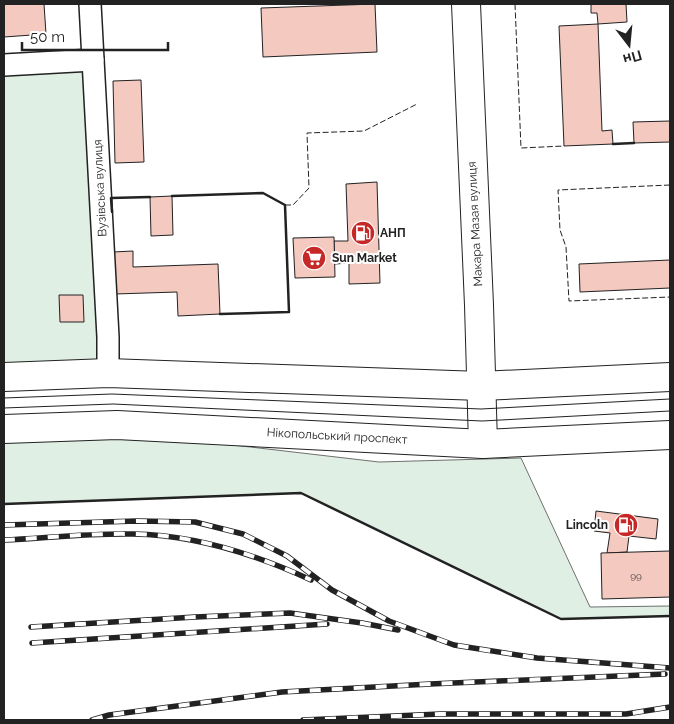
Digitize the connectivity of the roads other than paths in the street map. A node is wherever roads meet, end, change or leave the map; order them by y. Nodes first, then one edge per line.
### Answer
1 (90, 4) edge
2 (466, 4) edge
3 (93, 60) junction
4 (4, 65) edge
5 (108, 373) junction
6 (4, 376) edge
7 (670, 378) edge
8 (480, 386) junction
9 (4, 429) edge
10 (670, 435) edge
11 (483, 444) junction

1 - 3 street, Вузівська вулиця
2 - 8 main road, Макара Мазая вулиця
3 - 4 street
3 - 5 street, Вузівська вулиця
5 - 6 main road
5 - 8 main road
7 - 8 main road
8 - 11 main road, Макара Мазая вулиця
9 - 11 main road, Нікопольський проспект
10 - 11 main road, Нікопольський проспект

